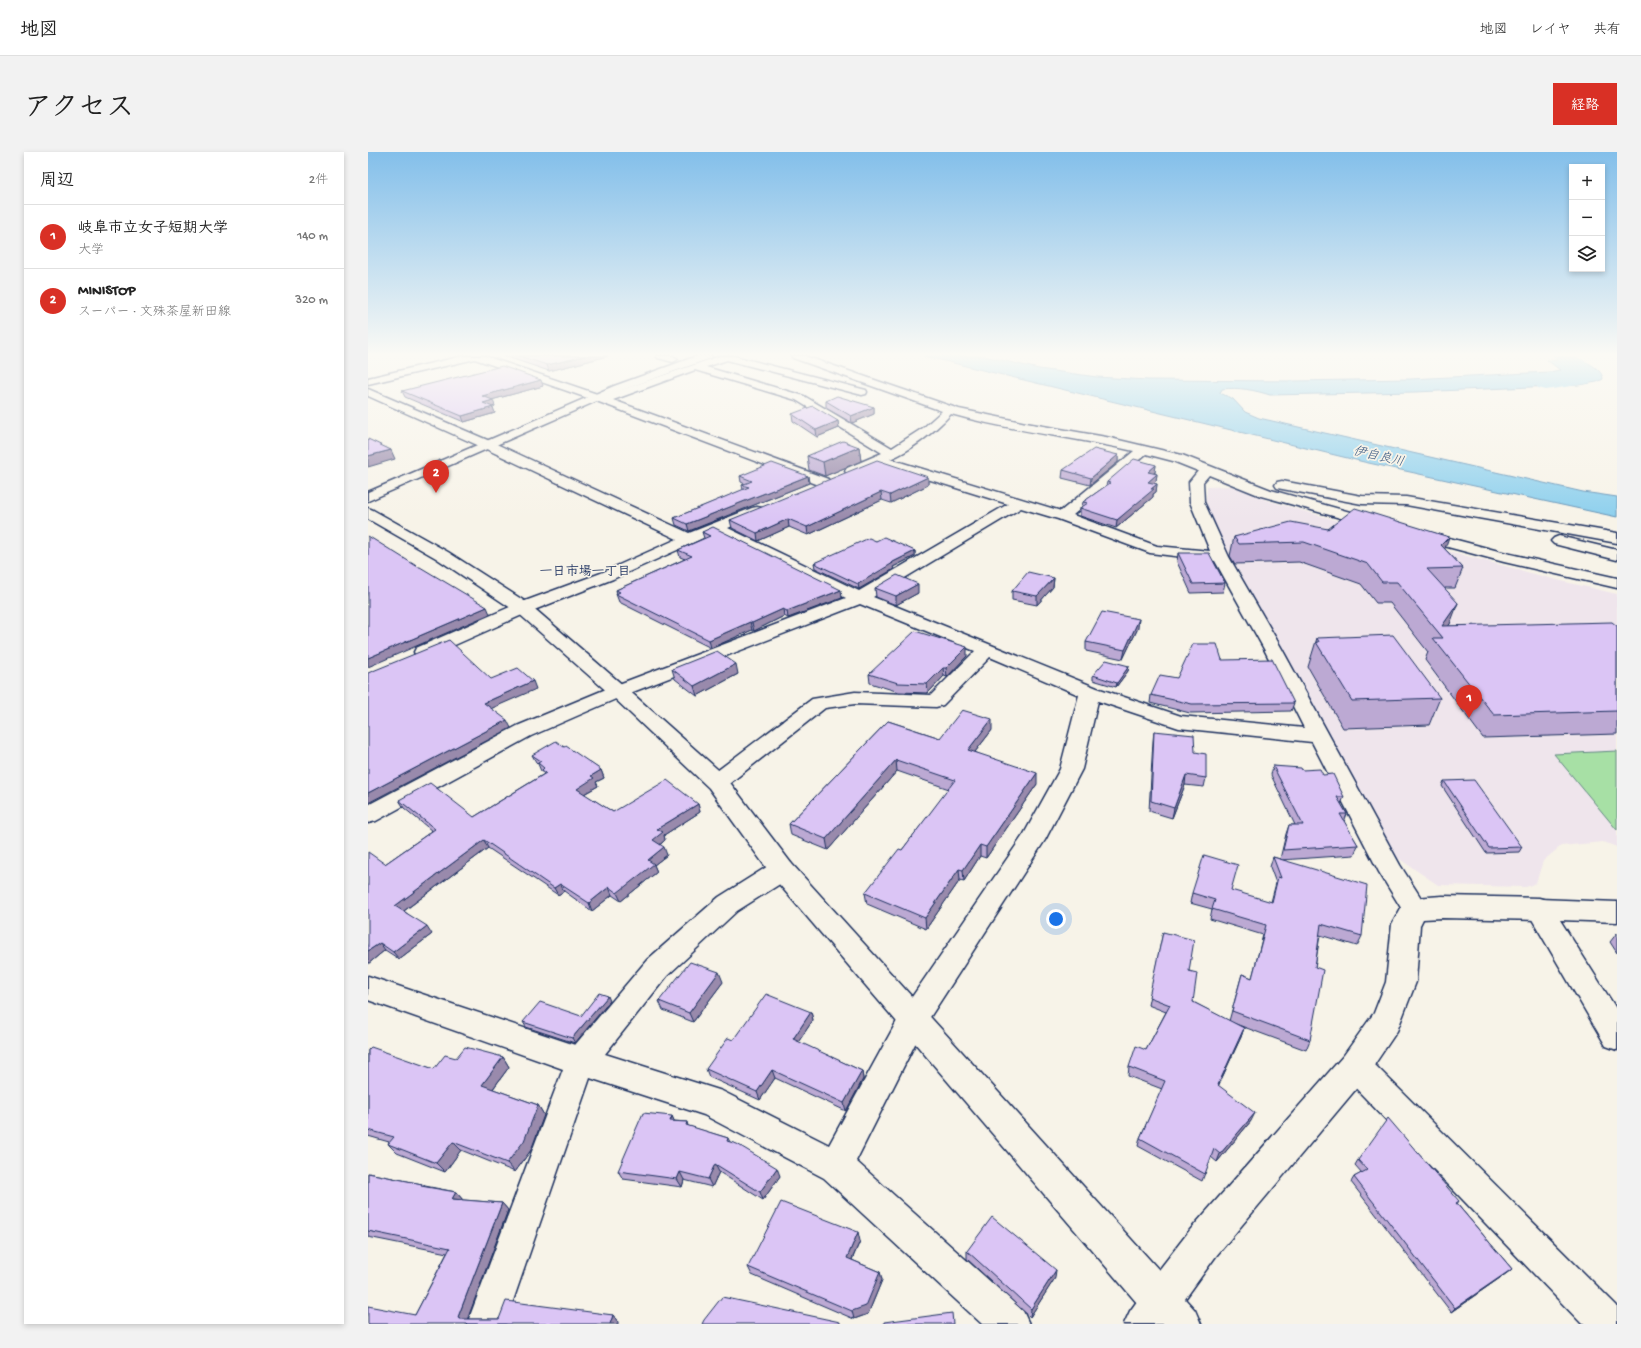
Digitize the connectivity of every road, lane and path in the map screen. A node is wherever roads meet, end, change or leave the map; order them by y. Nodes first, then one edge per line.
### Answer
1 (410, 411) edge
2 (567, 411) edge
3 (630, 411) edge
4 (819, 411) edge
5 (936, 411) edge
6 (940, 411) edge
7 (946, 413) junction
8 (488, 445) junction
9 (1144, 450) junction
10 (887, 457) junction
11 (1210, 472) junction
12 (823, 482) junction
13 (809, 488) edge
14 (368, 497) edge
15 (1387, 501) junction
16 (1021, 502) junction
17 (766, 507) edge
18 (368, 513) edge
19 (1063, 516) junction
20 (1389, 527) edge
21 (716, 528) junction
22 (1404, 531) edge
23 (1617, 538) edge
24 (689, 539) junction
25 (1617, 555) edge
26 (1222, 557) junction
27 (1617, 583) edge
28 (860, 598) junction
29 (523, 608) junction
30 (987, 649) junction
31 (410, 657) edge
32 (618, 691) junction
33 (1090, 692) junction
34 (1319, 736) junction
35 (717, 782) junction
36 (368, 815) edge
37 (782, 870) junction
38 (1415, 909) junction
39 (1539, 909) junction
40 (1617, 912) edge
41 (368, 988) edge
42 (913, 1019) junction
43 (1617, 1036) edge
44 (581, 1061) junction
45 (1356, 1066) junction
46 (836, 1166) junction
47 (1162, 1316) edge
48 (486, 1324) edge
49 (1010, 1324) edge
50 (1608, 1324) edge

1 - 8 street
2 - 8 street
3 - 12 street
4 - 10 street
5 - 7 street
6 - 7 street
7 - 9 street
7 - 10 street
8 - 14 street
8 - 24 street
9 - 11 street
9 - 19 street
10 - 12 street
10 - 16 street
11 - 15 street
11 - 20 street
11 - 26 street
12 - 13 street
15 - 23 street
15 - 25 street
16 - 19 street
16 - 28 street
17 - 21 street
18 - 29 street
19 - 26 street
21 - 24 street
21 - 28 street
22 - 27 street
24 - 29 street
26 - 34 street
28 - 30 street
28 - 32 street
29 - 31 street
29 - 32 street
30 - 33 street
30 - 35 street
32 - 35 street
32 - 36 street
33 - 34 street
33 - 42 street
34 - 38 street
35 - 37 street
37 - 42 street
37 - 44 street
38 - 39 street
38 - 45 street
39 - 40 street
39 - 43 street
41 - 44 street
42 - 46 street
42 - 47 street
44 - 46 street
44 - 48 street
45 - 47 street
45 - 50 street
46 - 49 street

